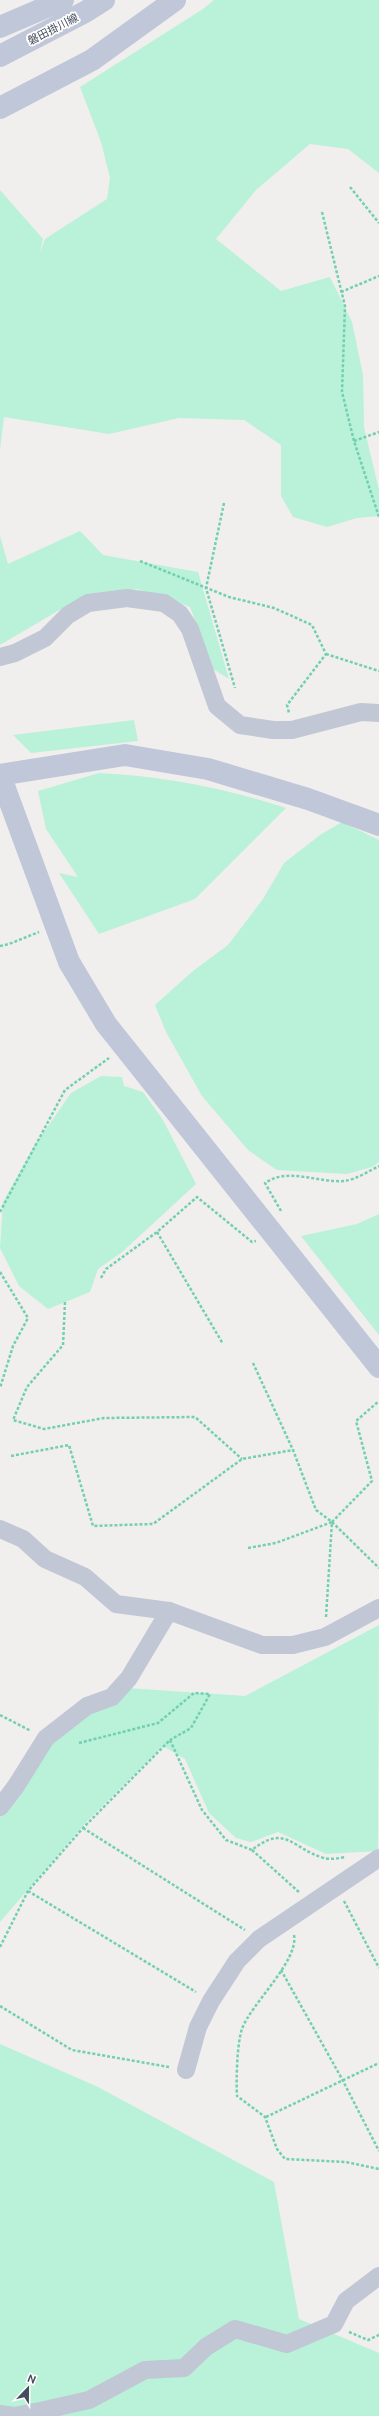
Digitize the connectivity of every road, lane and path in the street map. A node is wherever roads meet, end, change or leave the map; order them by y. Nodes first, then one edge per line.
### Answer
1 (63, 0) edge
2 (104, 0) edge
3 (175, 0) edge
4 (0, 27) edge
5 (0, 56) edge
6 (0, 108) edge
7 (350, 187) dead end
8 (322, 212) dead end
9 (379, 223) edge
10 (379, 276) edge
11 (341, 292) junction
12 (379, 432) edge
13 (354, 441) junction
14 (224, 503) dead end
15 (379, 516) edge
16 (140, 561) dead end
17 (206, 588) junction
18 (326, 654) junction
19 (0, 657) edge
20 (379, 670) edge
21 (235, 688) dead end
22 (379, 713) edge
23 (292, 730) junction
24 (0, 775) edge
25 (379, 825) edge
26 (54, 926) junction
27 (0, 946) edge
28 (124, 1047) junction
29 (379, 1166) edge
30 (0, 1212) edge
31 (157, 1232) junction
32 (275, 1237) junction
33 (0, 1272) edge
34 (101, 1278) dead end
35 (65, 1302) dead end
36 (223, 1344) dead end
37 (254, 1363) dead end
38 (379, 1367) edge
39 (0, 1388) edge
40 (379, 1401) edge
41 (293, 1450) junction
42 (11, 1456) dead end
43 (242, 1459) junction
44 (332, 1522) junction
45 (0, 1529) edge
46 (248, 1548) dead end
47 (379, 1568) edge
48 (379, 1608) edge
49 (169, 1612) junction
50 (325, 1637) junction
51 (0, 1714) edge
52 (46, 1738) junction
53 (170, 1740) junction
54 (79, 1743) dead end
55 (0, 1807) edge
56 (83, 1828) junction
57 (252, 1850) junction
58 (346, 1857) dead end
59 (379, 1858) edge
60 (337, 1888) junction
61 (28, 1891) junction
62 (312, 1903) junction
63 (285, 1922) junction
64 (259, 1939) junction
65 (0, 1947) edge
66 (379, 1968) edge
67 (281, 1970) junction
68 (211, 2001) junction
69 (0, 2006) edge
70 (379, 2063) edge
71 (186, 2070) joint
72 (342, 2079) junction
73 (265, 2117) junction
74 (379, 2151) edge
75 (379, 2169) edge
76 (379, 2276) edge
77 (334, 2324) junction
78 (379, 2335) edge
79 (0, 2414) edge

1 - 4 street
2 - 5 street, 磐田掛川線
3 - 6 street
7 - 9 path
8 - 11 path
10 - 11 path
11 - 13 path
12 - 13 path
13 - 15 path
14 - 17 path
16 - 17 path
17 - 18 path
17 - 21 path
18 - 20 path
18 - 23 path
19 - 23 street
22 - 23 street
24 - 25 street
24 - 26 street
26 - 27 path
26 - 28 street
28 - 30 path
28 - 32 street
29 - 32 path
31 - 32 path
31 - 34 path
31 - 36 path
32 - 38 street
33 - 39 path
35 - 43 path
37 - 41 path
40 - 44 path
41 - 43 path
41 - 44 path
42 - 43 path
44 - 46 path
44 - 47 path
44 - 50 path
45 - 49 street
48 - 50 street
49 - 50 street
49 - 52 street
51 - 52 path
52 - 55 street
53 - 54 path
53 - 56 path
53 - 57 path
56 - 61 path
56 - 64 path
57 - 58 path
57 - 62 path
59 - 60 street
60 - 62 street
60 - 66 path
61 - 65 path
61 - 68 path
62 - 63 street
63 - 64 street
63 - 67 path
64 - 68 street
67 - 72 path
67 - 73 path
68 - 71 street
69 - 71 path
70 - 72 path
72 - 73 path
72 - 74 path
73 - 75 path
76 - 77 street
77 - 78 path
77 - 79 street

